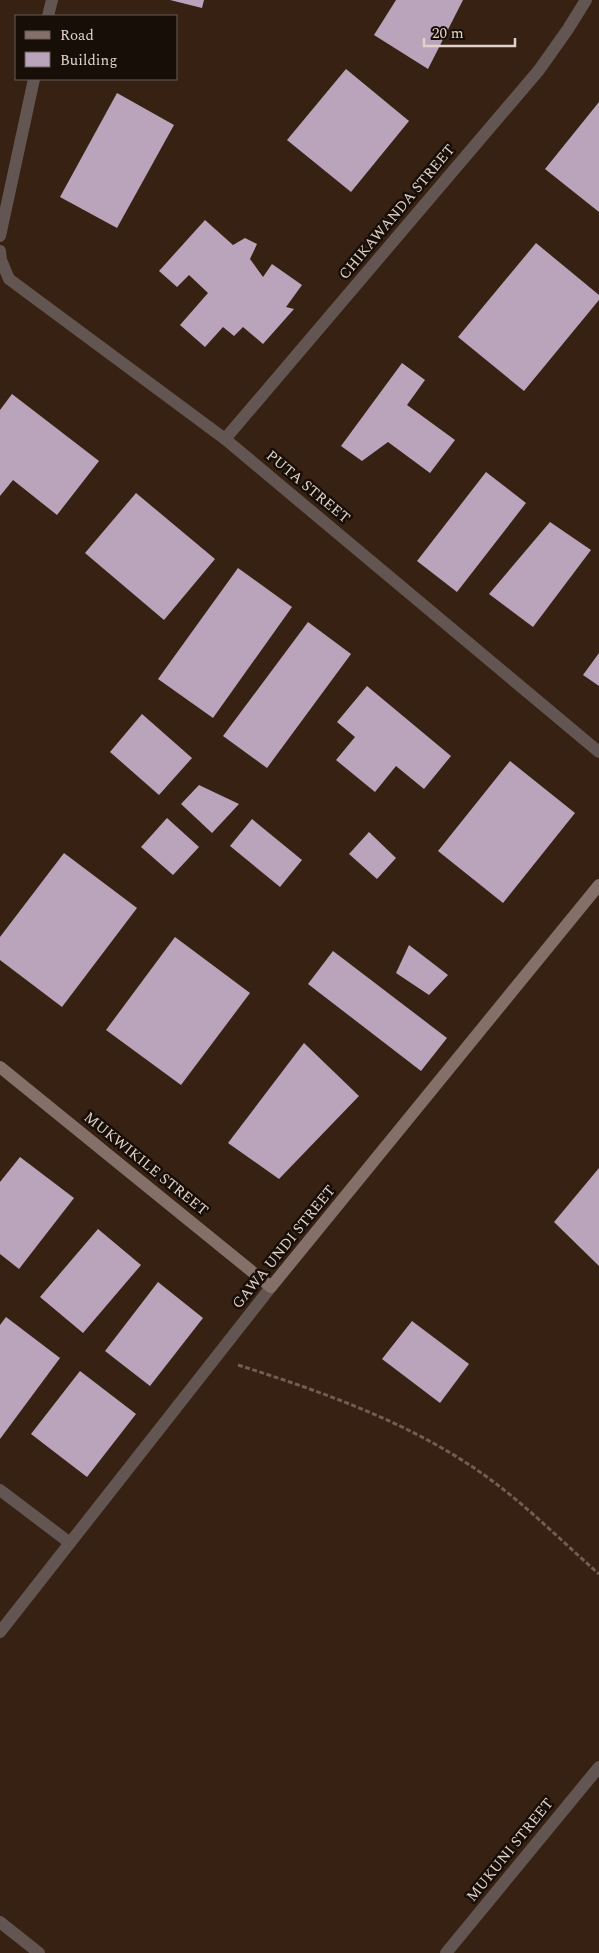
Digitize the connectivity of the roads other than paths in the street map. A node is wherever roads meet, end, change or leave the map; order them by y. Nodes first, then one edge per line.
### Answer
1 (52, 0) edge
2 (586, 0) edge
3 (48, 15) edge
4 (34, 80) edge
5 (0, 236) edge
6 (0, 251) edge
7 (225, 439) junction
8 (599, 752) edge
9 (599, 885) edge
10 (0, 1067) edge
11 (272, 1287) junction
12 (0, 1490) edge
13 (70, 1543) junction
14 (0, 1632) edge
15 (599, 1767) edge
16 (0, 1922) edge
17 (39, 1953) edge
18 (446, 1953) edge

1 - 3 street
2 - 7 street, CHIKAWANDA STREET
4 - 5 street
6 - 7 street, PUTA STREET
7 - 8 street, PUTA STREET
9 - 11 street, GAWA UNDI STREET
10 - 11 street, MUKWIKILE STREET
11 - 13 street, GAWA UNDI STREET
12 - 13 street
13 - 14 street, GAWA UNDI STREET
15 - 18 street, MUKUNI STREET
16 - 17 street

